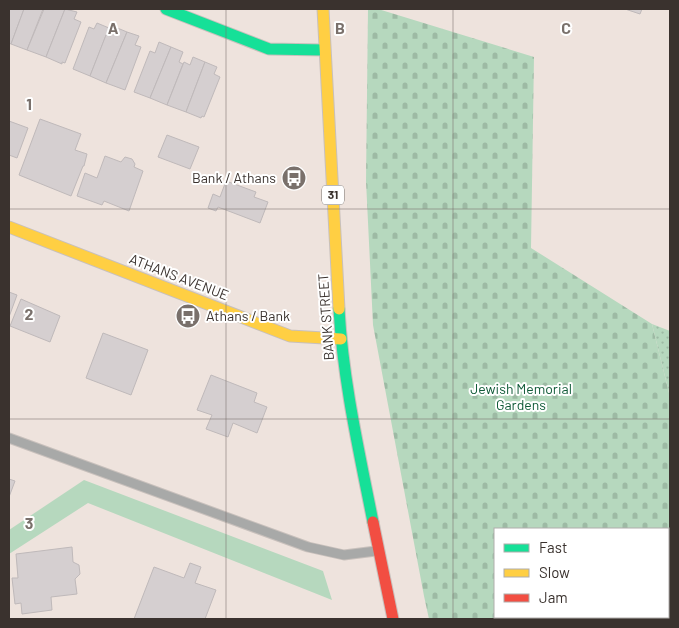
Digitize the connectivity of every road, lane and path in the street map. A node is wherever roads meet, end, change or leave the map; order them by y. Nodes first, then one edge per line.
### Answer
1 (166, 9) edge
2 (323, 9) edge
3 (324, 50) junction
4 (9, 227) edge
5 (341, 339) junction
6 (9, 438) edge
7 (379, 550) junction
8 (393, 619) edge

1 - 3 main road
2 - 3 main road, BANK STREET / 31
3 - 5 main road, BANK STREET / 31
4 - 5 main road, ATHANS AVENUE
5 - 7 main road, BANK STREET / 31
6 - 7 lane
7 - 8 main road, BANK STREET / 31

